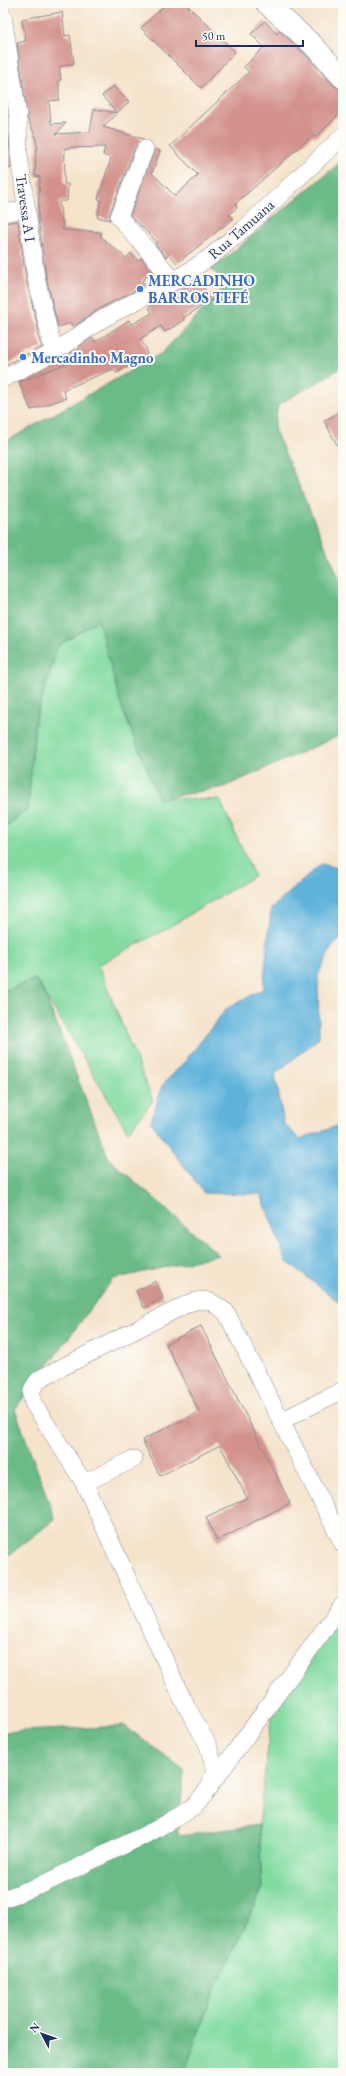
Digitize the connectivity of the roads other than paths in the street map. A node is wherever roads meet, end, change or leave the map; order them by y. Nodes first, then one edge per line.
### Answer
1 (266, 3) edge
2 (3, 16) edge
3 (343, 78) edge
4 (8, 81) edge
5 (343, 136) edge
6 (145, 149) dead end
7 (26, 209) junction
8 (3, 213) edge
9 (174, 281) junction
10 (54, 352) junction
11 (3, 379) edge
12 (343, 1390) edge
13 (281, 1421) junction
14 (134, 1459) dead end
15 (84, 1483) junction
16 (343, 1544) edge
17 (343, 1604) edge
18 (209, 1788) junction
19 (3, 1900) edge

1 - 3 street
2 - 4 street, Travessa A I
4 - 7 street, Travessa A I
5 - 9 street, Rua Tamuana
6 - 9 street
7 - 8 street
7 - 10 street, Travessa A I
9 - 10 street, Rua Tamuana
10 - 11 street, Rua Tamuana
12 - 13 street
13 - 15 street
13 - 16 street
14 - 15 street
15 - 18 street
17 - 18 street
18 - 19 street

